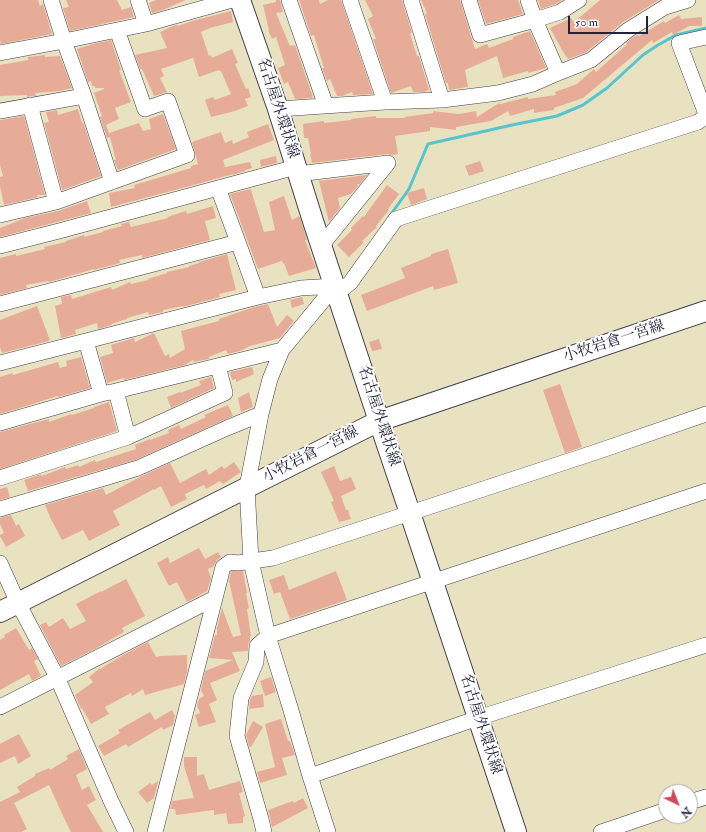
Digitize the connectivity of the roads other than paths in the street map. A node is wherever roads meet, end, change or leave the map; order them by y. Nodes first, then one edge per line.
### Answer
1 (51, 0) edge
2 (138, 0) edge
3 (232, 0) edge
4 (240, 0) edge
5 (290, 0) edge
6 (350, 0) edge
7 (411, 0) edge
8 (469, 0) edge
9 (528, 0) edge
10 (688, 0) edge
11 (578, 1) edge
12 (535, 20) junction
13 (146, 24) junction
14 (117, 30) junction
15 (706, 37) edge
16 (64, 41) junction
17 (0, 53) edge
18 (558, 73) junction
19 (84, 96) junction
20 (442, 100) junction
21 (385, 102) junction
22 (30, 105) junction
23 (326, 106) junction
24 (278, 109) junction
25 (0, 110) edge
26 (706, 115) edge
27 (297, 171) junction
28 (112, 182) junction
29 (218, 188) junction
30 (56, 202) junction
31 (0, 215) edge
32 (238, 242) junction
33 (0, 246) edge
34 (321, 246) junction
35 (336, 289) junction
36 (258, 297) junction
37 (0, 304) edge
38 (706, 312) edge
39 (86, 341) junction
40 (282, 350) junction
41 (0, 363) edge
42 (218, 366) junction
43 (116, 391) junction
44 (101, 394) junction
45 (261, 414) junction
46 (706, 414) edge
47 (379, 421) junction
48 (0, 423) edge
49 (128, 437) junction
50 (0, 478) edge
51 (247, 487) junction
52 (706, 491) edge
53 (0, 509) edge
54 (410, 513) junction
55 (251, 561) junction
56 (0, 563) edge
57 (432, 581) junction
58 (215, 598) junction
59 (18, 603) junction
60 (0, 612) edge
61 (268, 636) junction
62 (706, 644) edge
63 (57, 677) junction
64 (0, 707) edge
65 (478, 718) junction
66 (310, 776) junction
67 (658, 813) edge
68 (126, 832) edge
69 (155, 832) edge
70 (264, 832) edge
71 (328, 832) edge
72 (516, 832) edge
73 (601, 832) edge

1 - 16 street
2 - 13 street
3 - 13 street
4 - 24 main road, 名古屋外環状線
5 - 23 street
6 - 21 street
7 - 20 street
8 - 12 street
9 - 12 street
10 - 18 street
11 - 12 street
12 - 18 street
13 - 14 street
14 - 16 street
14 - 28 street
15 - 26 street
16 - 17 street
16 - 19 street
18 - 20 street
19 - 22 street
19 - 28 street
20 - 21 street
21 - 23 street
22 - 25 street
22 - 30 street
23 - 24 street
24 - 27 main road, 名古屋外環状線
26 - 35 street
27 - 29 street
27 - 34 main road, 名古屋外環状線
27 - 34 street
28 - 30 street
29 - 32 street
29 - 33 street
30 - 31 street
32 - 36 street
32 - 37 street
34 - 35 main road, 名古屋外環状線
35 - 36 street
35 - 40 street
35 - 47 main road, 名古屋外環状線
36 - 39 street
38 - 47 main road, 小牧岩倉一宮線
39 - 41 street
39 - 44 street
40 - 42 street
40 - 45 street
42 - 43 street
42 - 49 street
43 - 44 street
43 - 49 street
44 - 48 street
45 - 51 street
45 - 53 street
46 - 54 street
47 - 51 main road, 小牧岩倉一宮線
47 - 54 main road, 名古屋外環状線
49 - 50 street
51 - 55 street
51 - 59 main road, 小牧岩倉一宮線
52 - 57 street
54 - 55 street
54 - 57 main road, 名古屋外環状線
55 - 58 street
55 - 61 street
56 - 59 street
57 - 61 street
57 - 65 main road, 名古屋外環状線
58 - 63 street
58 - 69 street
59 - 60 main road, 小牧岩倉一宮線
59 - 63 street
61 - 66 street
61 - 70 street
62 - 65 street
63 - 64 street
63 - 68 street
65 - 66 street
65 - 72 main road, 名古屋外環状線
66 - 71 street
67 - 73 street

